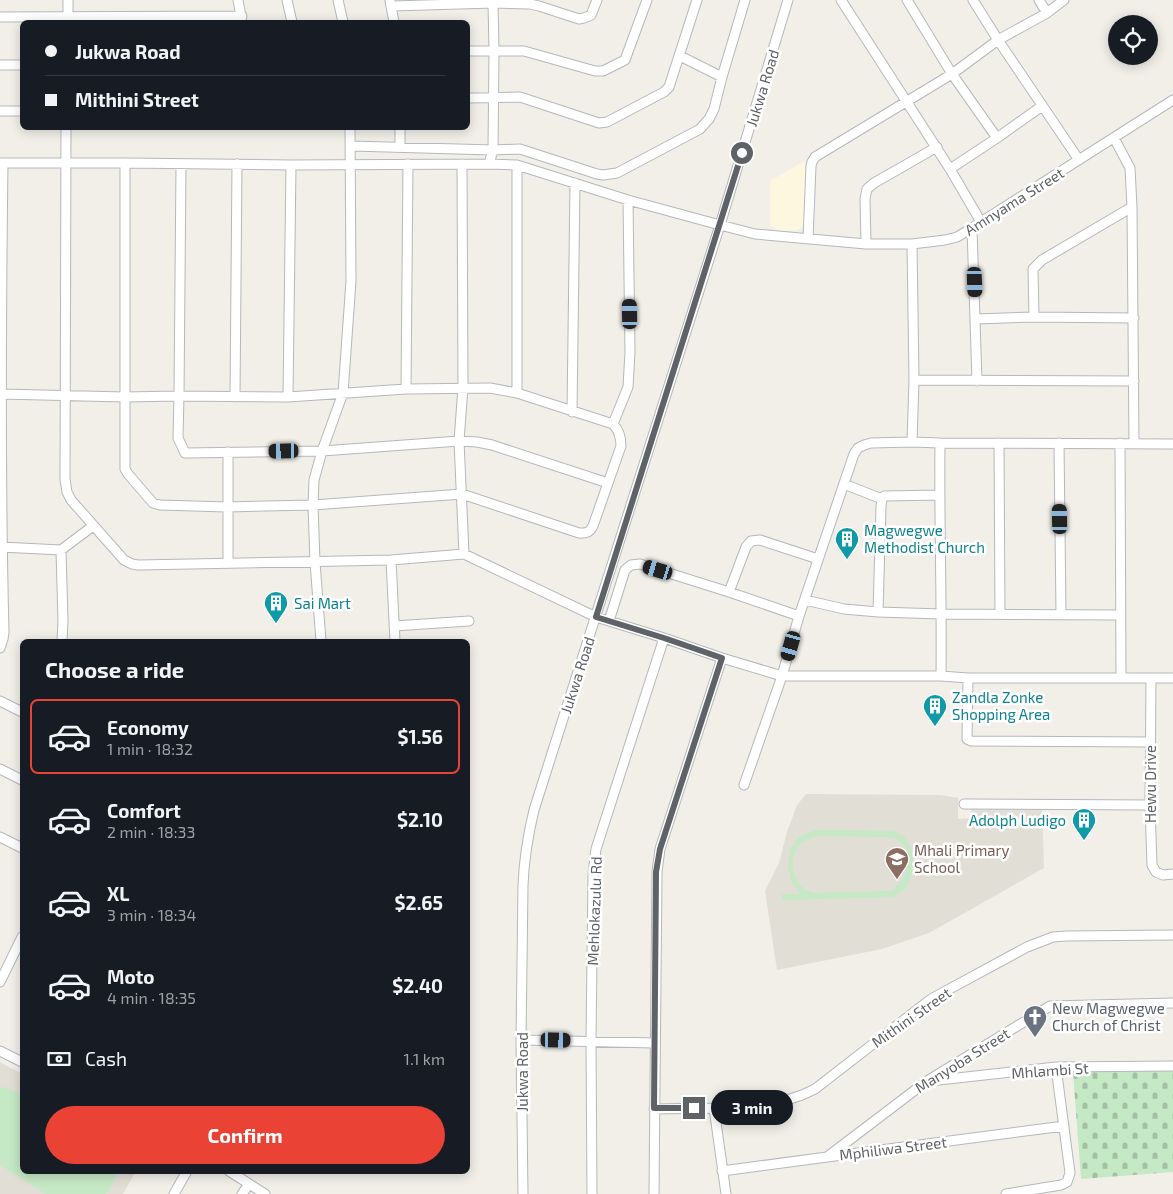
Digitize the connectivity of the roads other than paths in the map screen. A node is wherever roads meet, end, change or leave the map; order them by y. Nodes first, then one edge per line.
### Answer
1 (68, 0) edge
2 (238, 0) edge
3 (287, 0) edge
4 (338, 0) edge
5 (598, 0) edge
6 (647, 0) edge
7 (697, 0) edge
8 (745, 0) edge
9 (788, 0) edge
10 (841, 0) edge
11 (907, 0) edge
12 (973, 0) edge
13 (1039, 0) edge
14 (1064, 0) edge
15 (391, 3) edge
16 (493, 3) junction
17 (1046, 13) junction
18 (0, 16) edge
19 (68, 20) edge
20 (242, 20) edge
21 (292, 20) edge
22 (342, 20) edge
23 (394, 20) edge
24 (998, 40) junction
25 (494, 50) junction
26 (470, 51) edge
27 (680, 56) junction
28 (0, 65) edge
29 (20, 65) edge
30 (952, 74) junction
31 (722, 77) junction
32 (470, 98) edge
33 (493, 98) junction
34 (907, 101) junction
35 (1171, 105) edge
36 (1042, 106) junction
37 (0, 111) edge
38 (20, 111) edge
39 (66, 130) edge
40 (350, 130) edge
41 (400, 130) edge
42 (996, 138) junction
43 (1114, 138) junction
44 (351, 146) junction
45 (400, 147) junction
46 (937, 147) junction
47 (494, 150) junction
48 (1078, 160) junction
49 (1, 163) edge
50 (66, 163) junction
51 (125, 163) junction
52 (181, 164) junction
53 (237, 164) junction
54 (408, 164) junction
55 (462, 164) junction
56 (489, 164) junction
57 (291, 165) junction
58 (350, 165) junction
59 (517, 165) junction
60 (950, 169) junction
61 (574, 183) junction
62 (628, 200) junction
63 (1132, 207) junction
64 (981, 222) junction
65 (720, 226) junction
66 (972, 228) junction
67 (808, 239) junction
68 (866, 244) junction
69 (912, 244) junction
70 (1034, 317) junction
71 (1134, 318) junction
72 (976, 319) junction
73 (914, 380) junction
74 (977, 381) junction
75 (1134, 381) junction
76 (463, 387) junction
77 (406, 389) junction
78 (343, 393) junction
79 (517, 393) junction
80 (0, 394) edge
81 (66, 395) junction
82 (180, 396) junction
83 (125, 397) junction
84 (235, 397) junction
85 (288, 397) junction
86 (572, 412) junction
87 (613, 424) junction
88 (459, 441) junction
89 (912, 442) junction
90 (940, 443) junction
91 (999, 443) junction
92 (1058, 443) junction
93 (1120, 443) junction
94 (1134, 443) junction
95 (1173, 444) edge
96 (322, 451) junction
97 (228, 452) junction
98 (608, 483) junction
99 (844, 484) junction
100 (462, 494) junction
101 (939, 495) junction
102 (882, 499) junction
103 (313, 505) junction
104 (227, 508) junction
105 (93, 526) junction
106 (1, 547) junction
107 (61, 550) junction
108 (464, 554) junction
109 (818, 559) junction
110 (392, 560) junction
111 (315, 562) junction
112 (228, 563) junction
113 (729, 592) junction
114 (805, 600) junction
115 (878, 612) junction
116 (942, 614) junction
117 (1000, 614) junction
118 (1061, 614) junction
119 (1120, 615) junction
120 (799, 616) junction
121 (596, 617) junction
122 (469, 621) dead end
123 (609, 622) junction
124 (394, 626) junction
125 (664, 638) junction
126 (62, 639) edge
127 (321, 639) edge
128 (395, 639) edge
129 (0, 648) edge
130 (722, 658) junction
131 (782, 676) junction
132 (941, 676) junction
133 (968, 678) junction
134 (1121, 678) junction
135 (1150, 678) junction
136 (1173, 678) edge
137 (0, 701) edge
138 (20, 711) edge
139 (1150, 742) junction
140 (0, 769) edge
141 (20, 779) edge
142 (744, 785) dead end
143 (964, 804) dead end
144 (1150, 805) junction
145 (0, 837) edge
146 (20, 847) edge
147 (1173, 874) edge
148 (1173, 936) edge
149 (20, 941) edge
150 (0, 982) edge
151 (1173, 1003) edge
152 (521, 1040) junction
153 (591, 1041) junction
154 (655, 1043) junction
155 (0, 1051) edge
156 (20, 1061) edge
157 (1173, 1066) edge
158 (1056, 1067) junction
159 (927, 1081) junction
160 (654, 1108) junction
161 (714, 1108) junction
162 (1064, 1126) junction
163 (827, 1157) junction
164 (722, 1172) junction
165 (185, 1174) edge
166 (234, 1174) edge
167 (249, 1184) junction
168 (174, 1194) edge
169 (242, 1194) edge
170 (264, 1194) edge
171 (522, 1194) edge
172 (592, 1194) edge
173 (654, 1194) edge
174 (726, 1194) edge
175 (1006, 1194) edge

1 - 19 street
2 - 20 street
3 - 21 street
4 - 22 street
5 - 16 street
6 - 25 street
7 - 27 street
8 - 31 street
9 - 65 street, Jukwa Road
10 - 34 street
11 - 30 street
12 - 24 street
13 - 17 street
14 - 17 street
15 - 16 street
15 - 23 street
16 - 25 street
17 - 24 street
18 - 19 street
19 - 20 street
24 - 30 street
24 - 36 street
25 - 26 street
25 - 33 street
27 - 31 street
27 - 33 street
28 - 29 street
30 - 34 street
30 - 42 street
31 - 47 street
32 - 33 street
33 - 47 street
34 - 46 street
34 - 67 street
35 - 43 street, Amnyama Street
36 - 42 street
36 - 48 street
37 - 38 street
39 - 50 street
40 - 44 street
41 - 45 street
42 - 60 street
43 - 48 street, Amnyama Street
43 - 63 street
44 - 45 street
44 - 58 street
45 - 47 street
46 - 60 street
46 - 68 street
47 - 56 street
48 - 64 street, Amnyama Street
49 - 50 street, Amnyama Street
49 - 80 street
50 - 51 street, Amnyama Street
50 - 81 street
51 - 52 street, Amnyama Street
51 - 83 street
52 - 53 street, Amnyama Street
52 - 82 street
53 - 57 street, Amnyama Street
53 - 84 street
54 - 55 street, Amnyama Street
54 - 58 street, Amnyama Street
54 - 77 street
55 - 56 street, Amnyama Street
55 - 76 street
56 - 59 street, Amnyama Street
57 - 58 street, Amnyama Street
57 - 85 street
58 - 78 street
59 - 61 street, Amnyama Street
59 - 79 street
60 - 64 street
61 - 62 street, Amnyama Street
61 - 86 street
62 - 65 street, Amnyama Street
62 - 87 street
63 - 70 street
63 - 71 street
64 - 66 street, Amnyama Street
65 - 67 street, Amnyama Street
65 - 121 street, Jukwa Road
66 - 69 street, Amnyama Street
66 - 72 street
67 - 68 street, Amnyama Street
68 - 69 street, Amnyama Street
69 - 73 street
70 - 71 street
70 - 72 street
71 - 75 street
72 - 74 street
73 - 74 street
73 - 89 street
74 - 75 street
75 - 94 street
76 - 77 street
76 - 79 street
76 - 88 street
77 - 78 street
78 - 85 street
78 - 96 street
79 - 86 street
80 - 81 street
80 - 106 street
81 - 83 street
81 - 105 street
82 - 83 street
82 - 84 street
82 - 97 street
83 - 104 street
84 - 85 street
86 - 87 street
87 - 98 street
88 - 96 street
88 - 98 street
88 - 100 street
89 - 90 street
89 - 99 street
90 - 91 street
90 - 101 street
91 - 92 street
91 - 117 street
92 - 93 street
92 - 118 street
93 - 94 street
93 - 119 street
94 - 95 street
96 - 97 street
96 - 103 street
97 - 104 street
98 - 100 street
99 - 102 street
99 - 109 street
100 - 103 street
100 - 108 street
101 - 102 street
101 - 116 street
102 - 115 street
103 - 104 street
103 - 111 street
104 - 112 street
105 - 107 street
105 - 112 street
106 - 107 street
106 - 129 street
107 - 126 street
108 - 110 street
108 - 121 street
109 - 113 street
109 - 114 street
110 - 111 street
110 - 124 street
111 - 112 street
111 - 127 street
113 - 120 street
113 - 123 street
114 - 115 street
114 - 120 street
115 - 116 street
116 - 117 street
116 - 132 street
117 - 118 street
118 - 119 street
119 - 134 street
120 - 131 street
121 - 123 street
121 - 152 street, Jukwa Road
122 - 124 street
123 - 125 street
124 - 128 street
125 - 130 street
125 - 153 street, Mehlokazulu Rd
130 - 131 street
130 - 154 street
131 - 132 street
131 - 142 street
132 - 133 street
133 - 134 street
133 - 139 street
134 - 135 street
135 - 136 street
135 - 139 street, Hewu Drive
137 - 138 street
139 - 144 street, Hewu Drive
140 - 141 street
143 - 144 street
144 - 147 street, Hewu Drive
145 - 146 street
148 - 161 street, Mithini Street
149 - 150 street
151 - 159 street, Manyoba Street
152 - 153 street
152 - 171 street, Jukwa Road
153 - 154 street
153 - 172 street, Mehlokazulu Rd
154 - 160 street
155 - 156 street
157 - 158 street, Mhlambi St
158 - 159 street, Mhlambi St
158 - 162 street
159 - 163 street, Manyoba Street
160 - 161 street, Mithini Street
160 - 173 street
161 - 164 street
162 - 163 street, Mphiliwa Street
162 - 175 street
163 - 164 street, Mphiliwa Street
164 - 174 street
165 - 168 street
166 - 167 street
167 - 169 street
167 - 170 street

